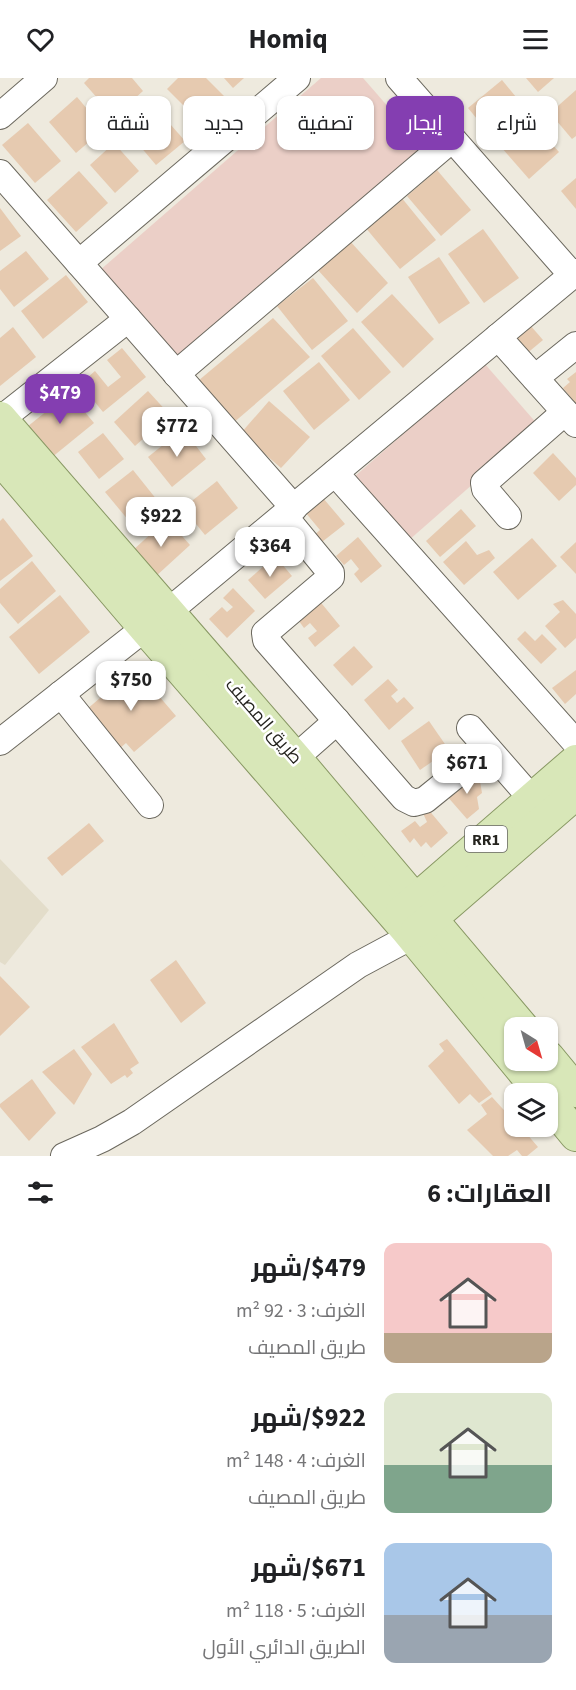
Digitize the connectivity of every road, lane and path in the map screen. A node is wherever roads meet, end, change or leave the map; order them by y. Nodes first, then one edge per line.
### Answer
1 (44, 78) edge
2 (297, 78) edge
3 (399, 78) edge
4 (415, 96) edge
5 (0, 116) edge
6 (439, 150) edge
7 (462, 150) edge
8 (0, 173) edge
9 (79, 263) junction
10 (574, 273) edge
11 (128, 319) junction
12 (498, 337) junction
13 (576, 345) edge
14 (176, 374) junction
15 (535, 378) junction
16 (571, 418) edge
17 (1, 419) edge
18 (0, 458) edge
19 (335, 473) junction
20 (289, 512) junction
21 (508, 516) dead end
22 (157, 620) junction
23 (61, 694) junction
24 (337, 721) junction
25 (470, 728) dead end
26 (0, 742) edge
27 (576, 743) edge
28 (488, 748) junction
29 (295, 758) junction
30 (576, 761) edge
31 (576, 793) edge
32 (532, 799) junction
33 (150, 805) dead end
34 (414, 918) junction
35 (512, 1017) edge
36 (558, 1070) edge
37 (534, 1083) edge
38 (576, 1092) edge
39 (558, 1113) edge
40 (576, 1135) edge
41 (64, 1156) edge

1 - 5 street
2 - 9 street
3 - 4 street
6 - 14 street
7 - 10 street
8 - 9 street
9 - 11 street
10 - 12 street
11 - 14 street
11 - 17 street
12 - 15 street
12 - 19 street
13 - 15 street
14 - 20 street
15 - 16 street
16 - 21 street
17 - 22 main road, طريق المصيف
18 - 22 main road, طريق المصيف
19 - 20 street
19 - 27 street
20 - 22 street
20 - 24 street
22 - 23 street
22 - 29 main road, طريق المصيف
22 - 34 main road, طريق المصيف
23 - 26 street
23 - 33 street
24 - 28 street
24 - 29 street
25 - 28 street
28 - 32 street
29 - 34 main road, طريق المصيف
30 - 32 main road, RR1
31 - 34 main road, RR1
32 - 34 main road, RR1
34 - 35 main road, طريق المصيف
34 - 37 main road, طريق المصيف
34 - 41 street
36 - 38 main road
39 - 40 main road

